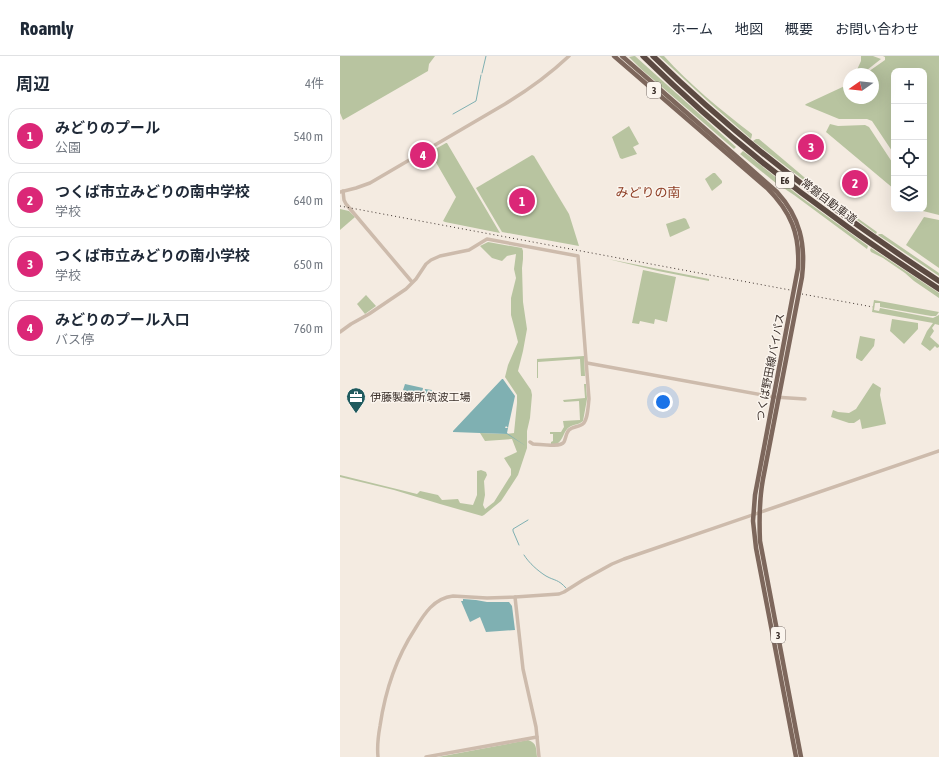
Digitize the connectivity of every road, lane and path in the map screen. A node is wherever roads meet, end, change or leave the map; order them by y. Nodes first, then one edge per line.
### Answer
1 (569, 56) edge
2 (614, 56) edge
3 (622, 56) edge
4 (643, 56) edge
5 (652, 56) edge
6 (342, 192) edge
7 (939, 281) edge
8 (412, 282) junction
9 (939, 289) edge
10 (340, 332) edge
11 (587, 363) junction
12 (777, 397) junction
13 (805, 399) dead end
14 (530, 442) dead end
15 (939, 451) edge
16 (759, 513) junction
17 (754, 515) junction
18 (515, 597) junction
19 (537, 736) junction
20 (378, 757) edge
21 (426, 757) edge
22 (539, 757) edge
23 (796, 757) edge
24 (801, 757) edge

1 - 6 street
2 - 12 main road, つくば野田線バイパス / 3
3 - 12 main road, つくば野田線バイパス / 3
4 - 9 highway, 常磐自動車道 / E6
5 - 7 highway, 常磐自動車道 / E6
6 - 8 street
8 - 10 street
8 - 11 street
11 - 12 street
11 - 14 street
12 - 13 street
12 - 16 main road, つくば野田線バイパス / 3
12 - 17 main road, つくば野田線バイパス / 3
15 - 16 street
16 - 17 street
16 - 24 main road, つくば野田線バイパス / 3
17 - 18 street
17 - 23 main road, つくば野田線バイパス / 3
18 - 19 street
18 - 20 street
19 - 21 street
19 - 22 street

